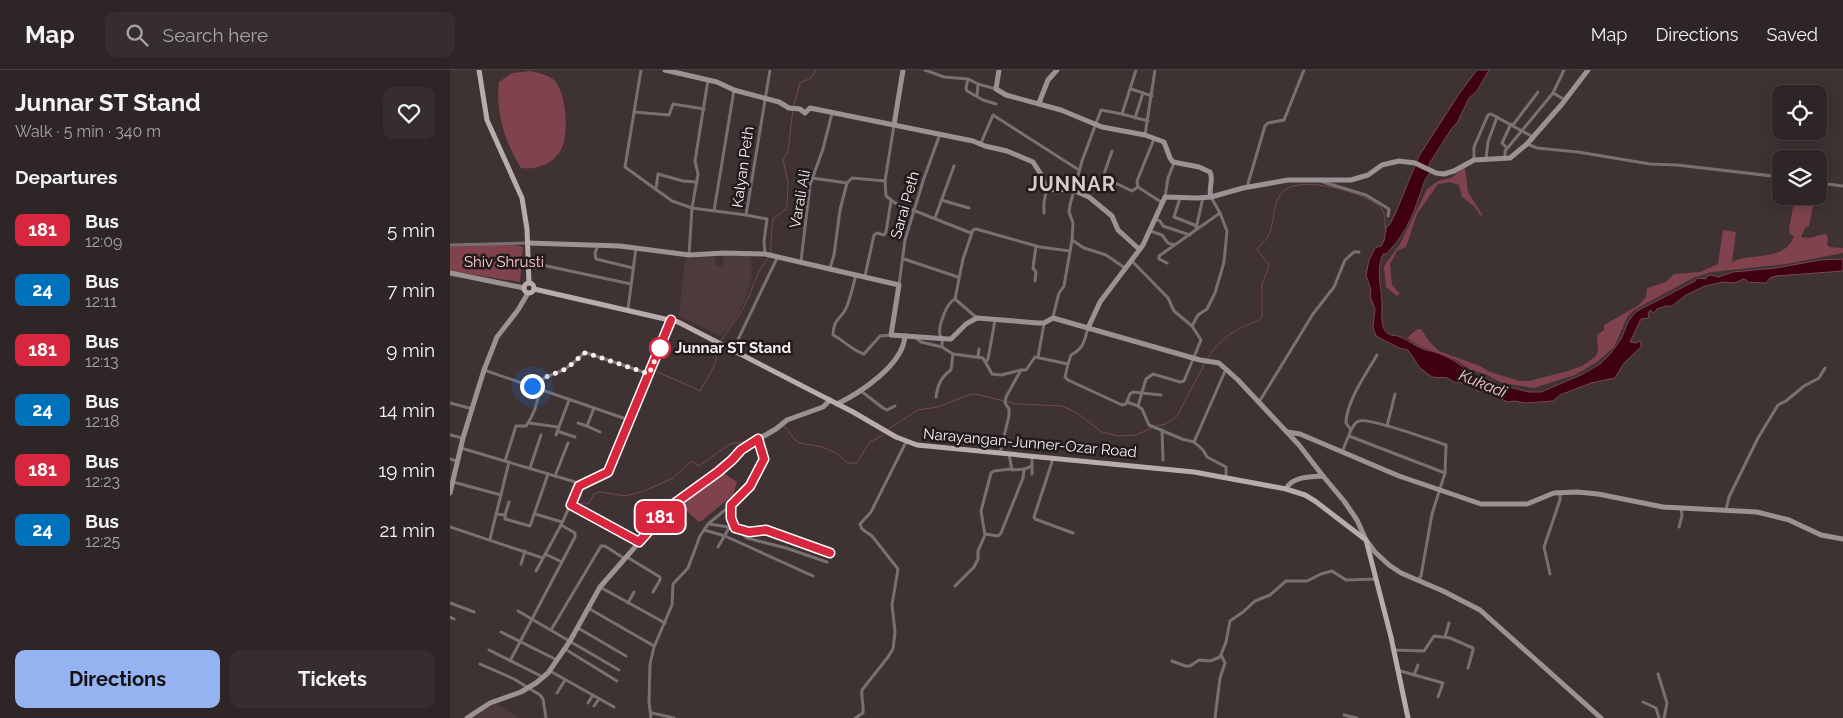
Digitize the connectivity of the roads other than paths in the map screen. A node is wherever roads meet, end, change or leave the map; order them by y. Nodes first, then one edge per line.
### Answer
1 (479, 70) edge
2 (641, 70) edge
3 (665, 70) edge
4 (770, 70) edge
5 (903, 70) edge
6 (925, 70) edge
7 (1056, 70) edge
8 (1136, 70) edge
9 (1155, 70) edge
10 (1304, 70) edge
11 (1564, 70) edge
12 (1588, 70) edge
13 (999, 71) edge
14 (676, 72) edge
15 (968, 78) junction
16 (708, 80) junction
17 (978, 84) junction
18 (996, 89) junction
19 (1131, 89) junction
20 (734, 90) junction
21 (1538, 92) dead end
22 (1143, 93) junction
23 (1553, 93) junction
24 (977, 96) junction
25 (1152, 96) junction
26 (764, 97) junction
27 (1565, 100) junction
28 (1038, 103) junction
29 (996, 104) dead end
30 (704, 109) junction
31 (634, 112) junction
32 (832, 112) junction
33 (1122, 114) junction
34 (1497, 117) junction
35 (1135, 118) junction
36 (1148, 121) junction
37 (1512, 124) junction
38 (894, 125) junction
39 (1096, 125) junction
40 (1522, 130) junction
41 (940, 134) junction
42 (1145, 135) junction
43 (1533, 137) junction
44 (1154, 138) junction
45 (981, 143) junction
46 (1527, 144) junction
47 (1507, 148) junction
48 (1112, 152) dead end
49 (1505, 158) junction
50 (1474, 160) junction
51 (1486, 160) junction
52 (1174, 163) junction
53 (954, 166) dead end
54 (1079, 170) junction
55 (1772, 176) edge
56 (812, 178) junction
57 (1313, 180) junction
58 (885, 181) junction
59 (697, 182) junction
60 (847, 183) junction
61 (1827, 184) edge
62 (1843, 186) edge
63 (1138, 187) junction
64 (1247, 187) junction
65 (1047, 188) junction
66 (656, 189) junction
67 (1074, 190) junction
68 (1165, 196) junction
69 (1203, 197) junction
70 (1211, 197) junction
71 (1180, 198) junction
72 (941, 200) junction
73 (891, 201) junction
74 (1161, 202) junction
75 (692, 208) junction
76 (969, 208) dead end
77 (714, 210) junction
78 (915, 210) junction
79 (1044, 213) dead end
80 (1220, 214) junction
81 (746, 215) junction
82 (1388, 216) dead end
83 (935, 218) junction
84 (1154, 218) junction
85 (1197, 226) junction
86 (1150, 231) junction
87 (1196, 232) junction
88 (971, 233) junction
89 (1190, 235) junction
90 (1072, 240) junction
91 (528, 243) junction
92 (450, 245) edge
93 (598, 245) junction
94 (1175, 245) junction
95 (1036, 246) junction
96 (636, 247) junction
97 (1140, 249) junction
98 (1070, 251) junction
99 (1358, 252) dead end
100 (765, 254) junction
101 (689, 256) junction
102 (778, 256) junction
103 (904, 259) junction
104 (801, 261) junction
105 (1132, 261) junction
106 (528, 262) junction
107 (1168, 263) dead end
108 (633, 268) junction
109 (830, 268) junction
110 (1125, 268) junction
111 (450, 273) edge
112 (856, 274) junction
113 (865, 276) junction
114 (958, 277) junction
115 (1035, 281) dead end
116 (631, 284) junction
117 (899, 284) junction
118 (526, 286) junction
119 (534, 289) junction
120 (528, 293) junction
121 (955, 299) junction
122 (628, 310) junction
123 (977, 318) junction
124 (1053, 318) junction
125 (671, 320) junction
126 (995, 320) junction
127 (1044, 322) junction
128 (1192, 326) junction
129 (1088, 328) junction
130 (891, 335) junction
131 (905, 336) junction
132 (914, 336) junction
133 (942, 338) junction
134 (942, 347) junction
135 (979, 349) dead end
136 (733, 350) junction
137 (953, 354) junction
138 (1377, 355) dead end
139 (978, 357) junction
140 (1038, 357) junction
141 (1193, 358) junction
142 (986, 362) junction
143 (1068, 364) junction
144 (1826, 368) dead end
145 (1226, 369) junction
146 (484, 370) junction
147 (1020, 370) junction
148 (649, 374) junction
149 (532, 386) junction
150 (539, 389) junction
151 (860, 390) junction
152 (1142, 392) junction
153 (1395, 394) dead end
154 (1161, 395) dead end
155 (936, 397) dead end
156 (569, 400) junction
157 (830, 400) junction
158 (1128, 402) junction
159 (1259, 402) junction
160 (450, 403) edge
161 (837, 404) junction
162 (895, 406) dead end
163 (1138, 406) junction
164 (594, 408) junction
165 (473, 409) junction
166 (629, 420) junction
167 (529, 422) junction
168 (578, 423) dead end
169 (587, 426) junction
170 (1386, 426) junction
171 (1162, 429) junction
172 (1351, 430) junction
173 (557, 431) junction
174 (600, 432) dead end
175 (1287, 432) junction
176 (541, 434) dead end
177 (450, 435) edge
178 (1349, 436) junction
179 (575, 437) dead end
180 (463, 438) junction
181 (758, 439) junction
182 (906, 442) junction
183 (1194, 442) junction
184 (568, 444) dead end
185 (460, 448) junction
186 (1000, 453) junction
187 (1342, 453) junction
188 (1009, 454) junction
189 (1032, 456) junction
190 (1053, 458) junction
191 (450, 459) edge
192 (1163, 460) dead end
193 (457, 462) junction
194 (507, 462) junction
195 (1032, 466) junction
196 (530, 468) junction
197 (1011, 469) junction
198 (1024, 469) junction
199 (1445, 472) junction
200 (548, 474) junction
201 (1032, 474) dead end
202 (555, 476) junction
203 (1323, 476) junction
204 (1226, 478) junction
205 (453, 482) junction
206 (582, 484) junction
207 (1286, 489) junction
208 (1440, 490) junction
209 (1559, 492) junction
210 (450, 493) edge
211 (501, 496) junction
212 (509, 502) dead end
213 (571, 505) junction
214 (731, 505) junction
215 (1681, 508) junction
216 (1726, 510) junction
217 (496, 514) junction
218 (535, 514) junction
219 (505, 515) junction
220 (562, 524) junction
221 (708, 524) junction
222 (450, 527) edge
223 (1679, 527) dead end
224 (729, 528) junction
225 (735, 528) junction
226 (704, 530) junction
227 (1073, 533) dead end
228 (985, 534) junction
229 (724, 536) junction
230 (490, 539) junction
231 (1843, 539) edge
232 (1366, 540) junction
233 (639, 542) junction
234 (718, 547) dead end
235 (525, 551) junction
236 (830, 553) dead end
237 (544, 556) junction
238 (626, 558) junction
239 (562, 562) junction
240 (827, 562) dead end
241 (521, 564) dead end
242 (536, 571) dead end
243 (1550, 574) dead end
244 (813, 576) dead end
245 (1376, 579) junction
246 (1418, 580) junction
247 (955, 586) dead end
248 (600, 587) junction
249 (634, 592) dead end
250 (653, 592) dead end
251 (628, 603) junction
252 (450, 604) edge
253 (587, 608) junction
254 (518, 611) dead end
255 (474, 612) dead end
256 (532, 619) junction
257 (665, 623) junction
258 (1449, 623) dead end
259 (577, 627) junction
260 (551, 630) junction
261 (501, 632) dead end
262 (1445, 637) junction
263 (570, 641) junction
264 (520, 642) junction
265 (654, 646) junction
266 (565, 649) junction
267 (489, 650) dead end
268 (1393, 650) junction
269 (1221, 655) junction
270 (626, 656) dead end
271 (557, 660) junction
272 (510, 661) junction
273 (1172, 661) dead end
274 (480, 664) dead end
275 (1418, 665) dead end
276 (1468, 668) dead end
277 (619, 670) dead end
278 (1397, 670) junction
279 (549, 671) junction
280 (1658, 674) dead end
281 (1414, 675) junction
282 (543, 678) junction
283 (565, 680) junction
284 (617, 681) dead end
285 (529, 688) junction
286 (557, 693) dead end
287 (593, 695) junction
288 (1438, 697) dead end
289 (599, 699) junction
290 (1644, 702) dead end
291 (588, 703) dead end
292 (594, 706) dead end
293 (614, 707) dead end
294 (652, 713) junction
295 (1344, 714) dead end
296 (467, 718) edge
297 (546, 718) edge
298 (651, 718) edge
299 (674, 718) edge
300 (855, 718) edge
301 (1215, 718) edge
302 (1357, 718) edge
303 (1408, 718) edge
304 (1601, 718) edge
305 (1660, 718) edge
306 (1664, 718) edge

1 - 91 main road
2 - 31 street
3 - 14 street
4 - 26 street, Kalyan Peth
5 - 38 street
6 - 15 street
7 - 28 street
8 - 19 street
9 - 25 street
10 - 64 street
11 - 23 street
12 - 27 street
13 - 18 street
14 - 16 street
15 - 17 street
15 - 24 street
16 - 20 street
16 - 30 street
17 - 18 street
17 - 24 street
18 - 28 street
19 - 22 street
19 - 33 street
20 - 26 street
20 - 77 street
21 - 37 street
22 - 25 street
22 - 35 street
23 - 27 street
23 - 40 street
24 - 29 street
25 - 36 street
26 - 32 street
26 - 81 street, Kalyan Peth
27 - 43 street
28 - 39 street
30 - 31 street
30 - 59 street
31 - 66 street
32 - 38 street
32 - 56 street, Varali Ali
33 - 35 street
33 - 39 street
34 - 37 street
34 - 50 street
34 - 51 street
35 - 36 street
36 - 42 street
37 - 40 street
37 - 47 street
38 - 41 street
38 - 58 street
39 - 42 street
39 - 54 street
40 - 43 street
40 - 47 street
41 - 45 street
41 - 78 street, Sarai Peth
42 - 44 street
43 - 46 street
44 - 52 street
44 - 63 street
45 - 54 street
45 - 65 street
46 - 49 street
46 - 55 street
47 - 49 street
48 - 63 street
49 - 51 street
50 - 51 street
50 - 57 street
52 - 68 street
52 - 70 street
53 - 72 street
54 - 67 street
56 - 60 street
56 - 104 street, Varali Ali
57 - 64 street
57 - 82 street
58 - 60 street
58 - 73 street
59 - 66 street
59 - 75 street
60 - 109 street
61 - 62 street
63 - 74 street
64 - 70 street
65 - 67 street
65 - 79 street
66 - 75 street
67 - 90 street
67 - 97 street
68 - 71 street
68 - 74 street
69 - 70 street
69 - 71 street
69 - 85 street
70 - 80 street
71 - 85 street
72 - 76 street
72 - 83 street
73 - 78 street
73 - 113 street
74 - 84 street
75 - 77 street
75 - 101 street
77 - 81 street
78 - 83 street
78 - 103 street, Sarai Peth
80 - 87 street
80 - 128 street
81 - 100 street, Kalyan Peth
83 - 88 street
84 - 86 street
84 - 89 street
85 - 87 street
86 - 94 street
86 - 97 street
87 - 89 street
88 - 95 street
88 - 114 street
89 - 94 street
90 - 98 street
90 - 110 street
91 - 92 street
91 - 93 street
91 - 106 main road
93 - 96 street
93 - 108 street
94 - 107 street
95 - 98 street
95 - 115 street
96 - 101 street
96 - 108 street
97 - 105 street
98 - 124 street
99 - 159 street
100 - 101 street
100 - 102 street
102 - 104 street
102 - 136 street
103 - 114 street
103 - 117 street, Sarai Peth
104 - 109 street
105 - 110 street
105 - 128 street
106 - 116 street
106 - 118 main road
108 - 116 street
109 - 112 street
110 - 129 street
111 - 118 street
112 - 113 street
112 - 130 street
113 - 117 street
114 - 121 street
116 - 122 street
117 - 130 street
118 - 119 main road, Narayangan-Junner-Ozar Road
118 - 120 main road
119 - 120 main road
119 - 122 main road, Narayangan-Junner-Ozar Road
120 - 146 street
121 - 123 street
121 - 133 street
122 - 125 main road, Narayangan-Junner-Ozar Road
123 - 126 street
123 - 133 street
124 - 127 street
124 - 129 street
125 - 136 main road, Narayangan-Junner-Ozar Road
125 - 148 street
126 - 127 street
126 - 142 street
127 - 140 street
128 - 141 street
129 - 141 street
129 - 143 street
130 - 131 street
131 - 132 street
131 - 151 street
132 - 133 street
132 - 134 street
133 - 134 street
134 - 137 street
135 - 139 street
136 - 157 main road, Narayangan-Junner-Ozar Road
137 - 139 street
137 - 155 street
138 - 172 street
139 - 142 street
140 - 143 street
140 - 147 street
141 - 145 street
141 - 152 street
142 - 147 street
143 - 158 street
144 - 216 street
145 - 159 street
145 - 183 street
146 - 149 street
146 - 165 street
147 - 186 street
148 - 149 street
148 - 166 street
149 - 150 street
150 - 156 street
150 - 167 street
151 - 161 street
151 - 162 street
152 - 154 street
152 - 158 street
152 - 163 street
153 - 170 street
156 - 164 street
156 - 173 street
157 - 161 main road, Narayangan-Junner-Ozar Road
157 - 181 street
158 - 163 street
159 - 175 street
160 - 165 street
161 - 182 main road, Narayangan-Junner-Ozar Road
163 - 171 street
164 - 166 street
164 - 169 street
165 - 180 street
166 - 206 street
167 - 173 street
167 - 194 street
168 - 169 street
169 - 174 street
170 - 172 street
170 - 199 street
171 - 183 street
171 - 192 street
172 - 178 street
173 - 179 street
175 - 187 street
175 - 203 street
176 - 196 street
177 - 180 street
178 - 187 street
178 - 199 street
180 - 185 street
181 - 214 street
181 - 233 street
182 - 186 main road, Narayangan-Junner-Ozar Road
182 - 300 street
183 - 204 street
184 - 202 street
185 - 193 street
185 - 194 street
186 - 188 main road, Narayangan-Junner-Ozar Road
187 - 208 street
188 - 189 main road, Narayangan-Junner-Ozar Road
188 - 197 street
189 - 190 main road, Narayangan-Junner-Ozar Road
189 - 195 street
190 - 204 main road, Narayangan-Junner-Ozar Road
190 - 227 street
191 - 193 street
193 - 205 street
194 - 196 street
194 - 211 street
195 - 198 street
195 - 201 street
196 - 200 street
197 - 198 street
197 - 228 street
198 - 228 street
199 - 208 street
200 - 202 street
200 - 218 street
202 - 206 street
203 - 207 street
203 - 232 street
204 - 207 main road, Narayangan-Junner-Ozar Road
205 - 210 street
205 - 211 street
206 - 213 street
207 - 232 main road, Narayangan-Junner-Ozar Road
208 - 209 street
208 - 246 street
209 - 215 street
209 - 243 street
211 - 217 street
212 - 219 street
213 - 220 street
213 - 233 street
214 - 221 street
214 - 225 street
215 - 216 street
215 - 223 street
216 - 231 street
217 - 219 street
217 - 230 street
218 - 219 street
218 - 220 street
220 - 237 street
220 - 239 street
221 - 224 street
221 - 226 street
222 - 230 street
224 - 225 street
224 - 229 street
225 - 236 street
225 - 240 street
226 - 229 street
226 - 257 street
228 - 247 street
229 - 234 street
229 - 244 street
230 - 235 street
232 - 245 main road
232 - 246 street
233 - 238 street
235 - 237 street
235 - 241 street
237 - 239 street
237 - 242 street
238 - 248 street
238 - 250 street
238 - 260 street
239 - 256 street
245 - 268 main road
245 - 269 street
246 - 304 street
248 - 251 street
248 - 253 street
249 - 251 street
251 - 257 street
252 - 255 street
253 - 259 street
253 - 265 street
254 - 256 street
256 - 260 street
256 - 264 street
257 - 265 street
258 - 262 street
259 - 263 street
259 - 270 street
260 - 263 street
261 - 264 street
262 - 268 street
262 - 276 street
263 - 266 street
263 - 277 street
264 - 271 street
264 - 272 street
265 - 294 street
266 - 271 street
266 - 284 street
267 - 272 street
268 - 278 main road
269 - 273 street
269 - 301 street
271 - 279 street
272 - 282 street
274 - 285 street
275 - 281 street
278 - 281 street
278 - 303 main road
279 - 282 street
279 - 283 street
280 - 306 street
281 - 288 street
282 - 285 street
283 - 286 street
283 - 287 street
285 - 296 street
285 - 297 street
287 - 289 street
287 - 291 street
289 - 292 street
289 - 293 street
290 - 305 street
294 - 298 street
294 - 299 street
295 - 302 street

